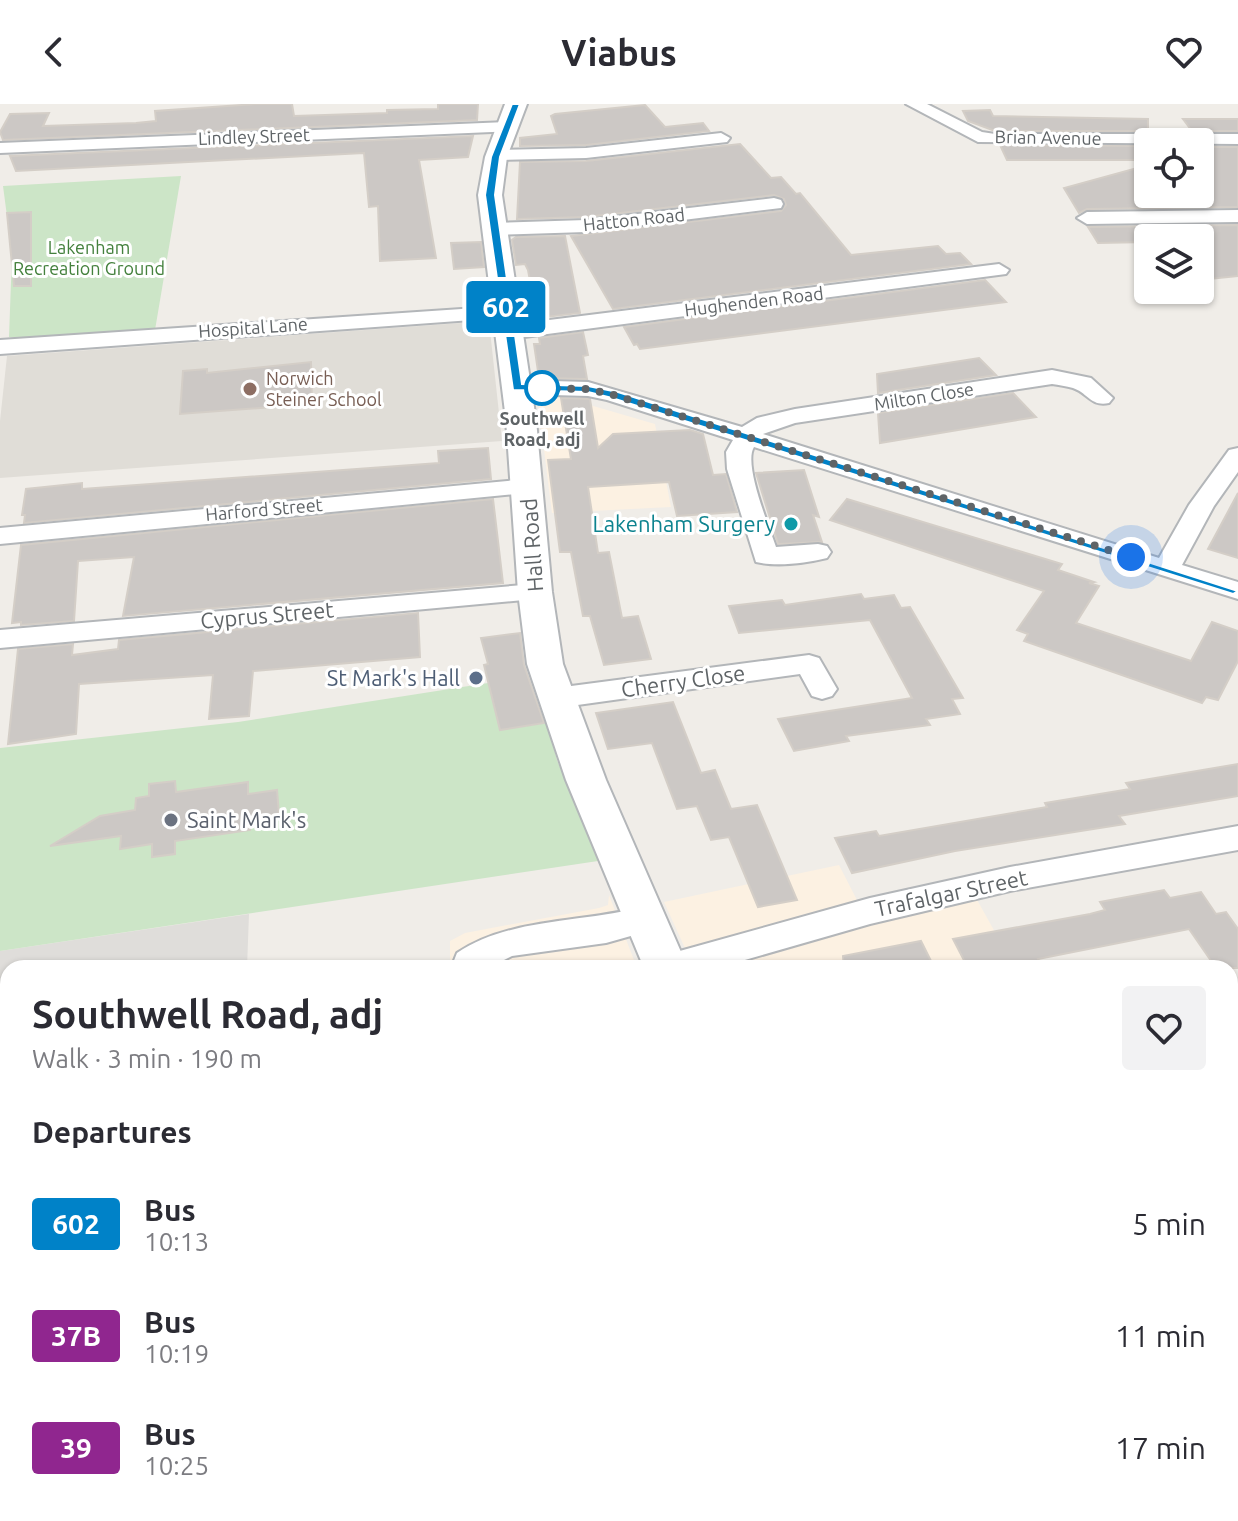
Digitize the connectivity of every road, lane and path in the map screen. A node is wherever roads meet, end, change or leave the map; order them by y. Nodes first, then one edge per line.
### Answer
1 (914, 104) edge
2 (512, 116) edge
3 (721, 138) dead end
4 (1238, 139) edge
5 (0, 148) edge
6 (496, 155) junction
7 (774, 204) dead end
8 (1238, 216) edge
9 (1087, 218) dead end
10 (493, 229) junction
11 (999, 270) dead end
12 (508, 322) junction
13 (0, 347) edge
14 (517, 387) junction
15 (1101, 398) dead end
16 (746, 436) junction
17 (1238, 455) edge
18 (528, 487) junction
19 (0, 536) edge
20 (818, 552) dead end
21 (1166, 569) junction
22 (1238, 591) edge
23 (535, 592) junction
24 (0, 639) edge
25 (810, 665) dead end
26 (556, 698) junction
27 (1238, 838) edge
28 (647, 919) junction
29 (472, 960) edge
30 (665, 960) edge
31 (696, 960) edge

1 - 4 street, Brian Avenue
2 - 5 street, Lindley Street
2 - 6 street, Hall Road
3 - 6 street
6 - 10 street, Hall Road
7 - 10 street, Hatton Road
8 - 9 street
10 - 12 street, Hall Road
11 - 12 street, Hughenden Road
12 - 13 street, Hospital Lane
12 - 14 street, Hall Road
14 - 16 street
14 - 18 street, Hall Road
15 - 16 street, Milton Close
16 - 20 street
16 - 21 street
17 - 21 street
18 - 19 street, Harford Street
18 - 23 street, Hall Road
21 - 22 street
23 - 24 street, Cyprus Street
23 - 26 street, Hall Road
25 - 26 street, Cherry Close
26 - 28 street, Hall Road
27 - 31 street, Trafalgar Street
28 - 29 street
28 - 30 street, Hall Road

